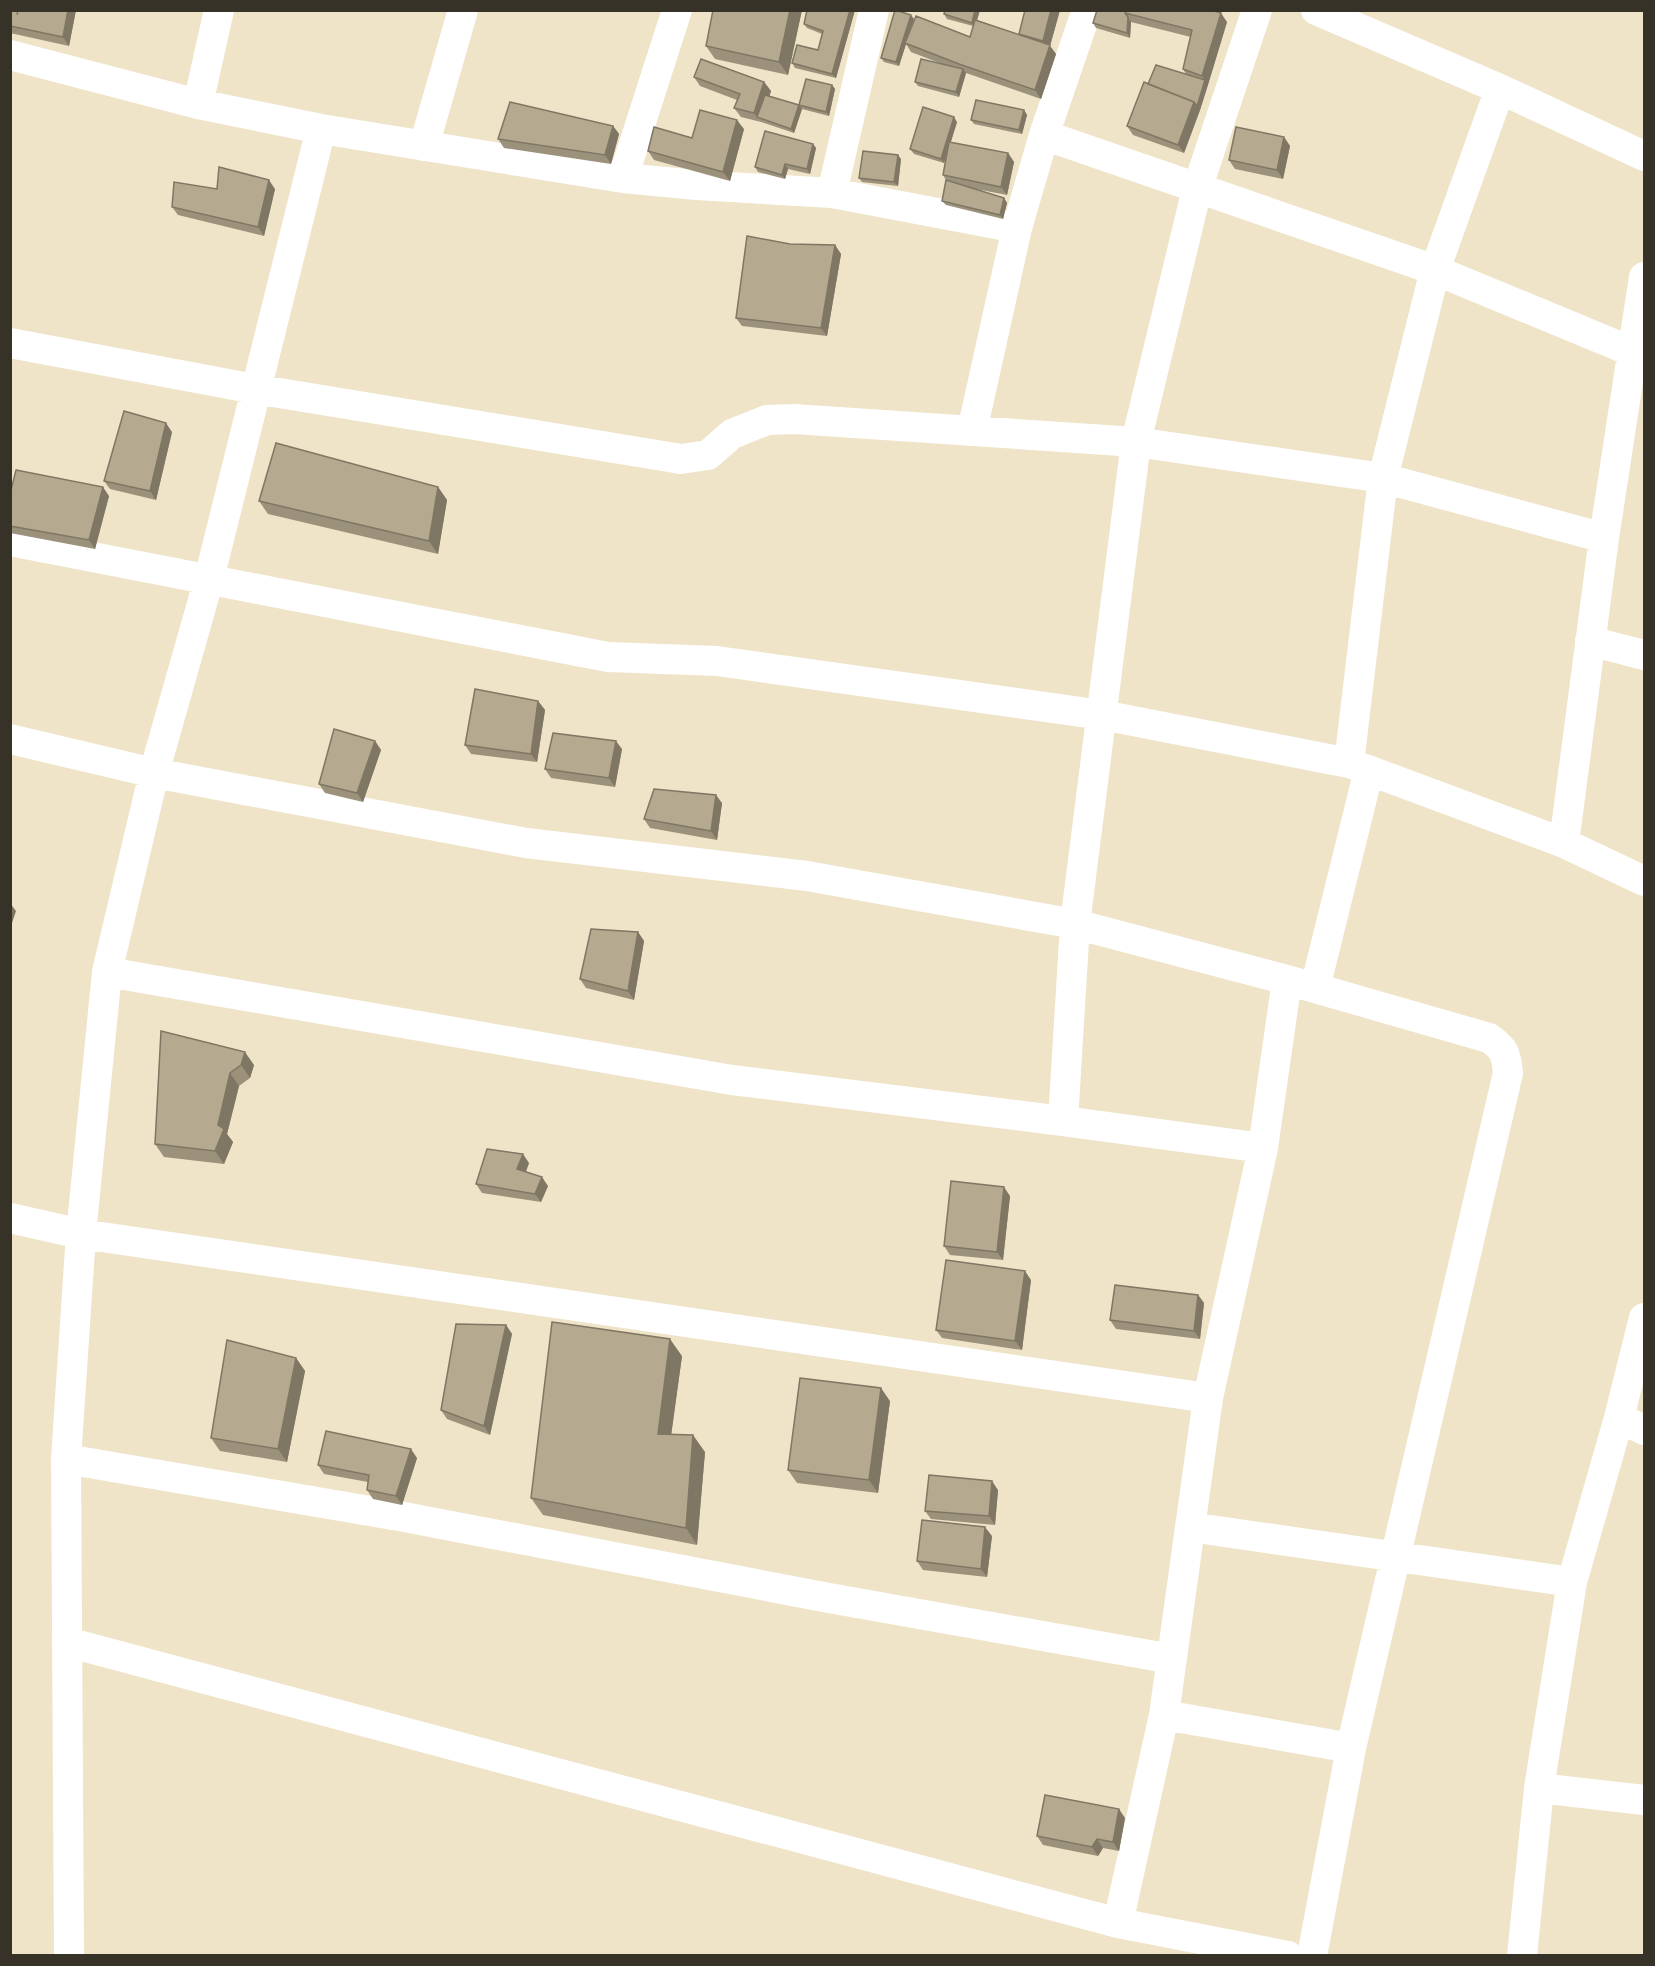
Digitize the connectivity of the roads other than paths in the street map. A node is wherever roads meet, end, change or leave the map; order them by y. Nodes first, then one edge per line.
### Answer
1 (219, 10) edge
2 (463, 10) edge
3 (677, 10) edge
4 (874, 10) edge
5 (1087, 10) edge
6 (1257, 10) edge
7 (1316, 10) edge
8 (10, 56) edge
9 (1500, 89) junction
10 (198, 104) junction
11 (321, 129) junction
12 (1044, 135) junction
13 (424, 146) junction
14 (1644, 156) edge
15 (623, 178) junction
16 (1197, 189) junction
17 (832, 193) junction
18 (1017, 228) junction
19 (1435, 270) junction
20 (1644, 277) edge
21 (10, 343) edge
22 (1633, 352) junction
23 (255, 389) junction
24 (972, 431) junction
25 (1136, 442) junction
26 (1383, 478) junction
27 (1604, 538) junction
28 (10, 541) edge
29 (208, 579) junction
30 (1590, 641) junction
31 (1644, 656) edge
32 (1102, 715) junction
33 (10, 739) edge
34 (1359, 767) junction
35 (154, 773) junction
36 (1564, 843) junction
37 (1644, 881) edge
38 (1075, 924) junction
39 (107, 972) junction
40 (1287, 980) junction
41 (1315, 988) junction
42 (1063, 1121) junction
43 (1263, 1148) junction
44 (10, 1218) edge
45 (81, 1234) junction
46 (1644, 1318) edge
47 (1208, 1398) junction
48 (1632, 1424) edge
49 (66, 1459) junction
50 (1190, 1527) junction
51 (1396, 1556) junction
52 (1572, 1581) junction
53 (67, 1641) junction
54 (1172, 1659) junction
55 (1164, 1715) junction
56 (1351, 1748) junction
57 (1539, 1788) junction
58 (1644, 1800) edge
59 (1118, 1923) junction
60 (69, 1956) edge
61 (1288, 1956) edge
62 (1312, 1956) edge
63 (1522, 1956) edge

1 - 10 street
2 - 13 street
3 - 15 street
4 - 17 street
5 - 12 street
6 - 16 street
7 - 9 street
8 - 10 street
9 - 14 street
9 - 19 street
10 - 11 street
11 - 13 street
11 - 23 street
12 - 16 street
12 - 18 street
13 - 15 street
15 - 17 street
16 - 19 street
16 - 25 street
17 - 18 street
18 - 24 street
19 - 22 street
19 - 26 street
20 - 22 street
21 - 23 street
22 - 27 street
23 - 24 street
23 - 29 street
24 - 25 street
25 - 26 street
25 - 32 street
26 - 27 street
26 - 34 street
27 - 30 street
28 - 29 street
29 - 32 street
29 - 35 street
30 - 31 street
30 - 36 street
32 - 34 street
32 - 38 street
33 - 35 street
34 - 36 street
34 - 41 street
35 - 38 street
35 - 39 street
36 - 37 street
38 - 40 street
38 - 42 street
39 - 42 street
39 - 45 street
40 - 41 street
40 - 43 street
41 - 51 street
42 - 43 street
43 - 47 street
44 - 45 street
45 - 47 street
45 - 49 street
46 - 48 street
47 - 50 street
48 - 52 street
49 - 53 street
49 - 54 street
50 - 51 street
50 - 54 street
51 - 52 street
51 - 56 street
52 - 57 street
53 - 59 street
53 - 60 street
54 - 55 street
55 - 56 street
55 - 59 street
56 - 62 street
57 - 58 street
57 - 63 street
59 - 61 street

